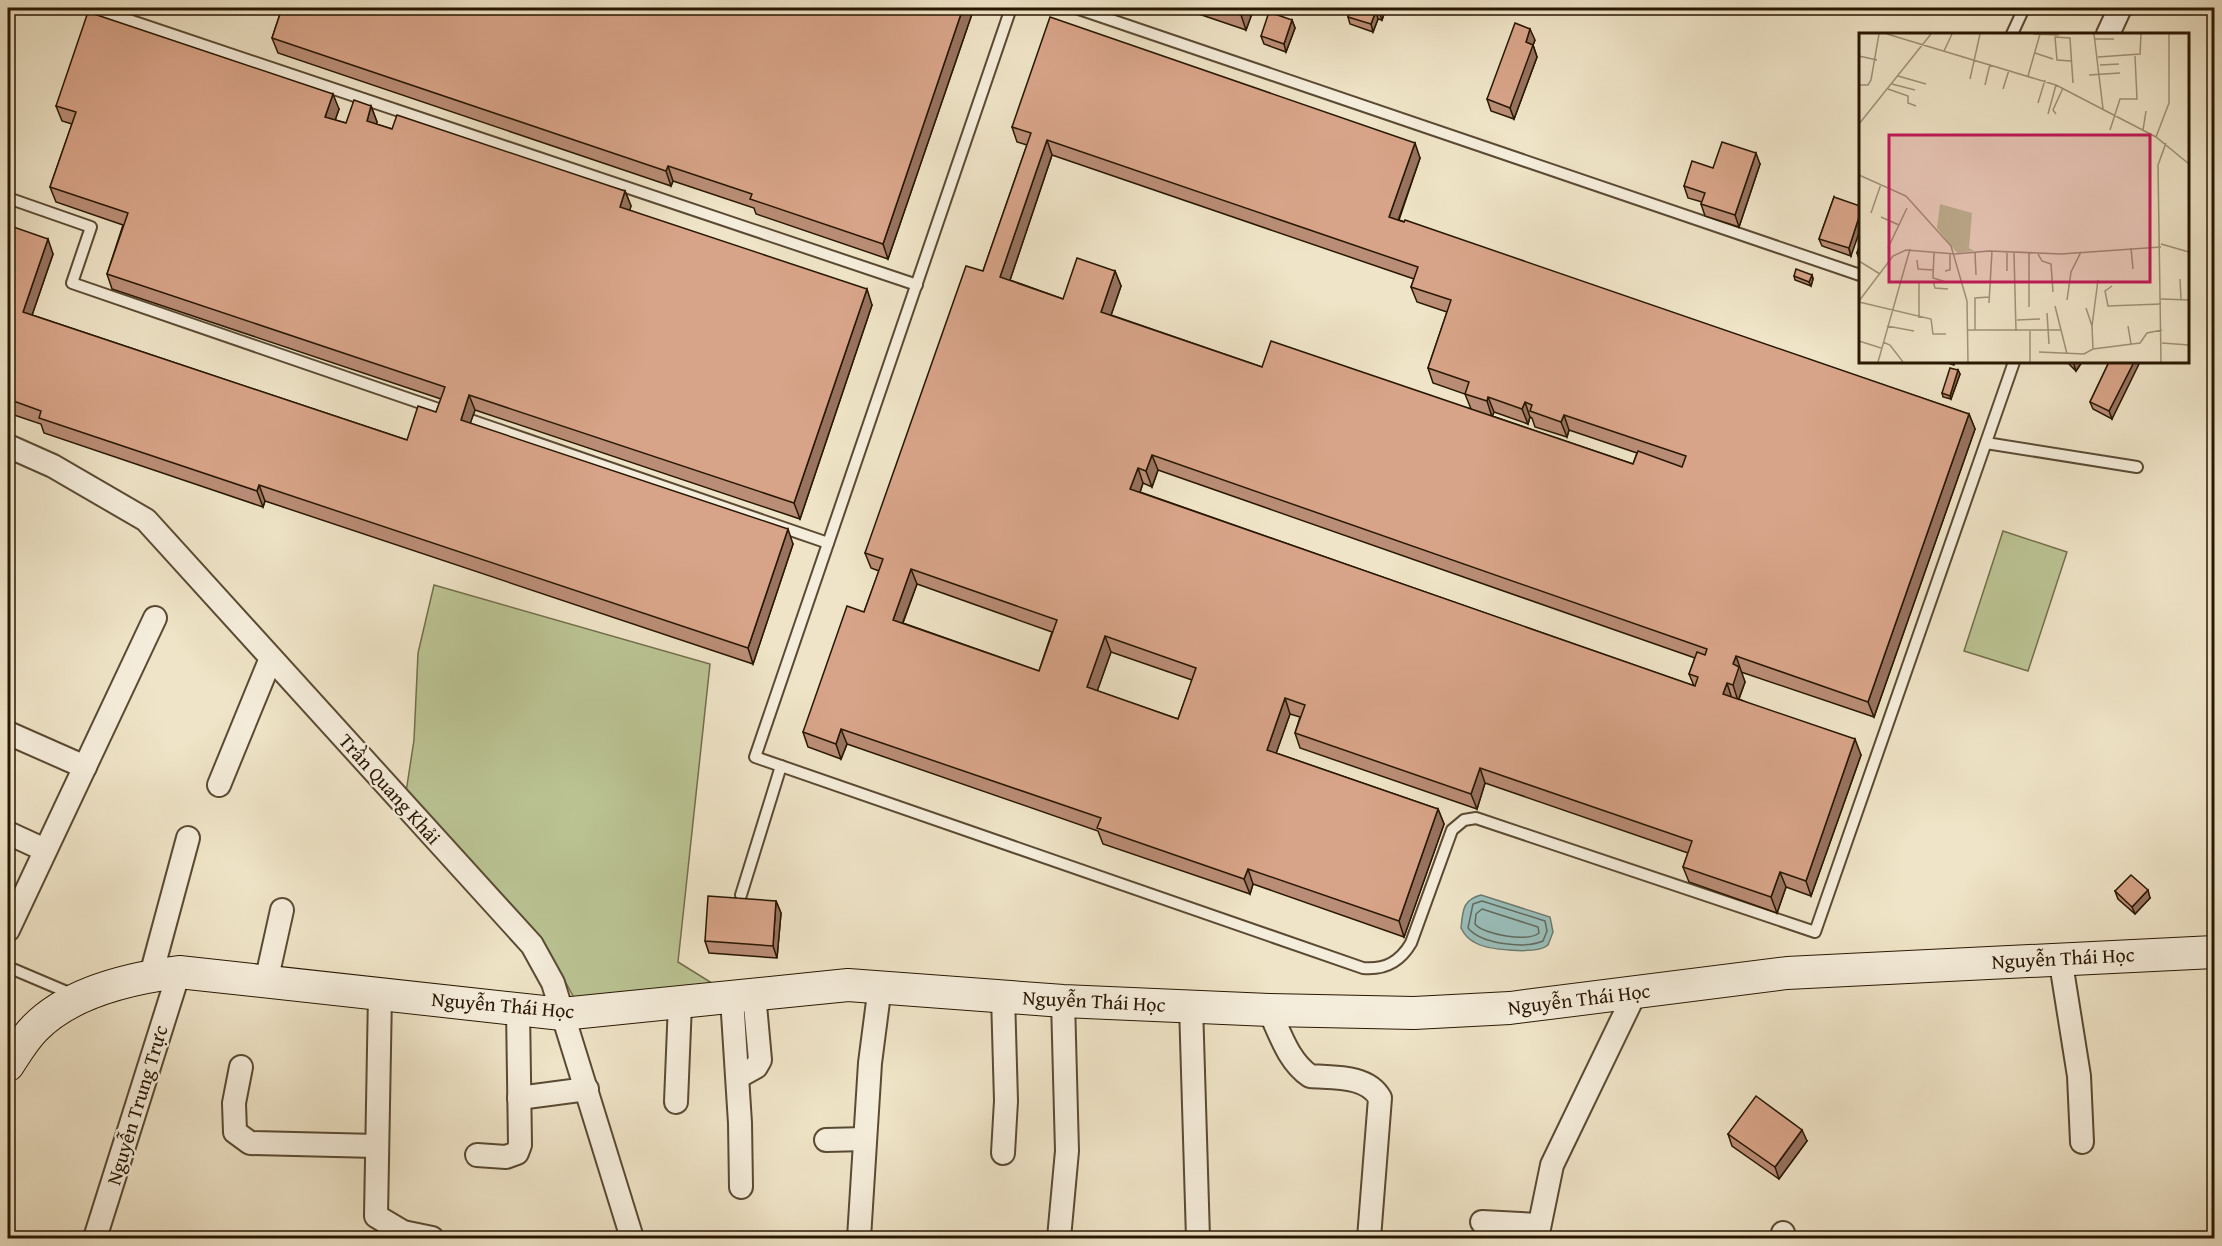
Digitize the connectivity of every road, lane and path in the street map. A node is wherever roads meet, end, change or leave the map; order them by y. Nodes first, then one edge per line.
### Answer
1 (93, 8) edge
2 (1011, 8) edge
3 (1076, 8) edge
4 (2024, 8) edge
5 (2120, 8) edge
6 (2012, 33) edge
7 (2108, 33) edge
8 (8, 198) edge
9 (1859, 275) edge
10 (917, 285) junction
11 (2014, 363) edge
12 (1986, 443) junction
13 (8, 446) edge
14 (2138, 467) dead end
15 (828, 543) junction
16 (155, 618) dead end
17 (272, 658) junction
18 (8, 733) edge
19 (782, 766) junction
20 (86, 767) junction
21 (219, 785) dead end
22 (8, 833) edge
23 (188, 838) dead end
24 (45, 850) junction
25 (741, 895) dead end
26 (282, 910) dead end
27 (8, 930) edge
28 (2214, 952) edge
29 (2060, 957) junction
30 (8, 967) edge
31 (165, 974) junction
32 (266, 982) junction
33 (880, 986) junction
34 (1636, 991) junction
35 (380, 994) junction
36 (743, 996) junction
37 (1003, 996) junction
38 (82, 998) junction
39 (1063, 1001) junction
40 (680, 1003) junction
41 (1191, 1005) junction
42 (518, 1009) junction
43 (1269, 1010) junction
44 (562, 1014) junction
45 (8, 1065) edge
46 (241, 1067) dead end
47 (587, 1089) junction
48 (519, 1098) junction
49 (676, 1102) dead end
50 (865, 1138) junction
51 (826, 1140) dead end
52 (2082, 1142) dead end
53 (376, 1146) junction
54 (1003, 1153) dead end
55 (477, 1155) dead end
56 (741, 1187) dead end
57 (376, 1216) junction
58 (1482, 1222) dead end
59 (1538, 1232) edge
60 (95, 1239) edge
61 (376, 1239) edge
62 (432, 1239) edge
63 (632, 1239) edge
64 (859, 1239) edge
65 (1059, 1239) edge
66 (1198, 1239) edge
67 (1369, 1239) edge

1 - 10 lane
2 - 10 lane
3 - 9 lane
4 - 6 lane
5 - 7 street
8 - 15 lane
10 - 15 lane
11 - 12 lane
12 - 14 lane
12 - 19 lane
13 - 17 street, Trần Quang Khải
15 - 19 lane
16 - 20 street
17 - 21 street
17 - 44 street, Trần Quang Khải
18 - 20 street
19 - 25 lane
20 - 24 street
22 - 24 street
23 - 31 street, Nguyễn Trung Trực
24 - 27 street
26 - 32 street
28 - 29 street, Nguyễn Thái Học
29 - 34 street, Nguyễn Thái Học
29 - 52 street
30 - 38 lane
31 - 32 street, Nguyễn Thái Học
31 - 38 street, Nguyễn Thái Học
31 - 60 street, Nguyễn Trung Trực
32 - 35 street, Nguyễn Thái Học
33 - 36 street, Nguyễn Thái Học
33 - 37 street, Nguyễn Thái Học
33 - 50 street
34 - 43 street, Nguyễn Thái Học
34 - 59 street
35 - 42 street, Nguyễn Thái Học
35 - 53 street
36 - 40 street, Nguyễn Thái Học
36 - 56 street
37 - 39 street, Nguyễn Thái Học
37 - 54 street
38 - 45 street, Nguyễn Thái Học
39 - 41 street, Nguyễn Thái Học
39 - 65 street
40 - 44 street, Nguyễn Thái Học
40 - 49 street
41 - 43 street, Nguyễn Thái Học
41 - 66 street
42 - 44 street, Nguyễn Thái Học
42 - 48 street
43 - 67 street
44 - 47 street, Trần Quang Khải
46 - 53 street
47 - 48 street
47 - 63 street, Trần Quang Khải
48 - 55 street
50 - 51 street
50 - 64 street
53 - 57 street
57 - 61 street
57 - 62 street
58 - 59 street

